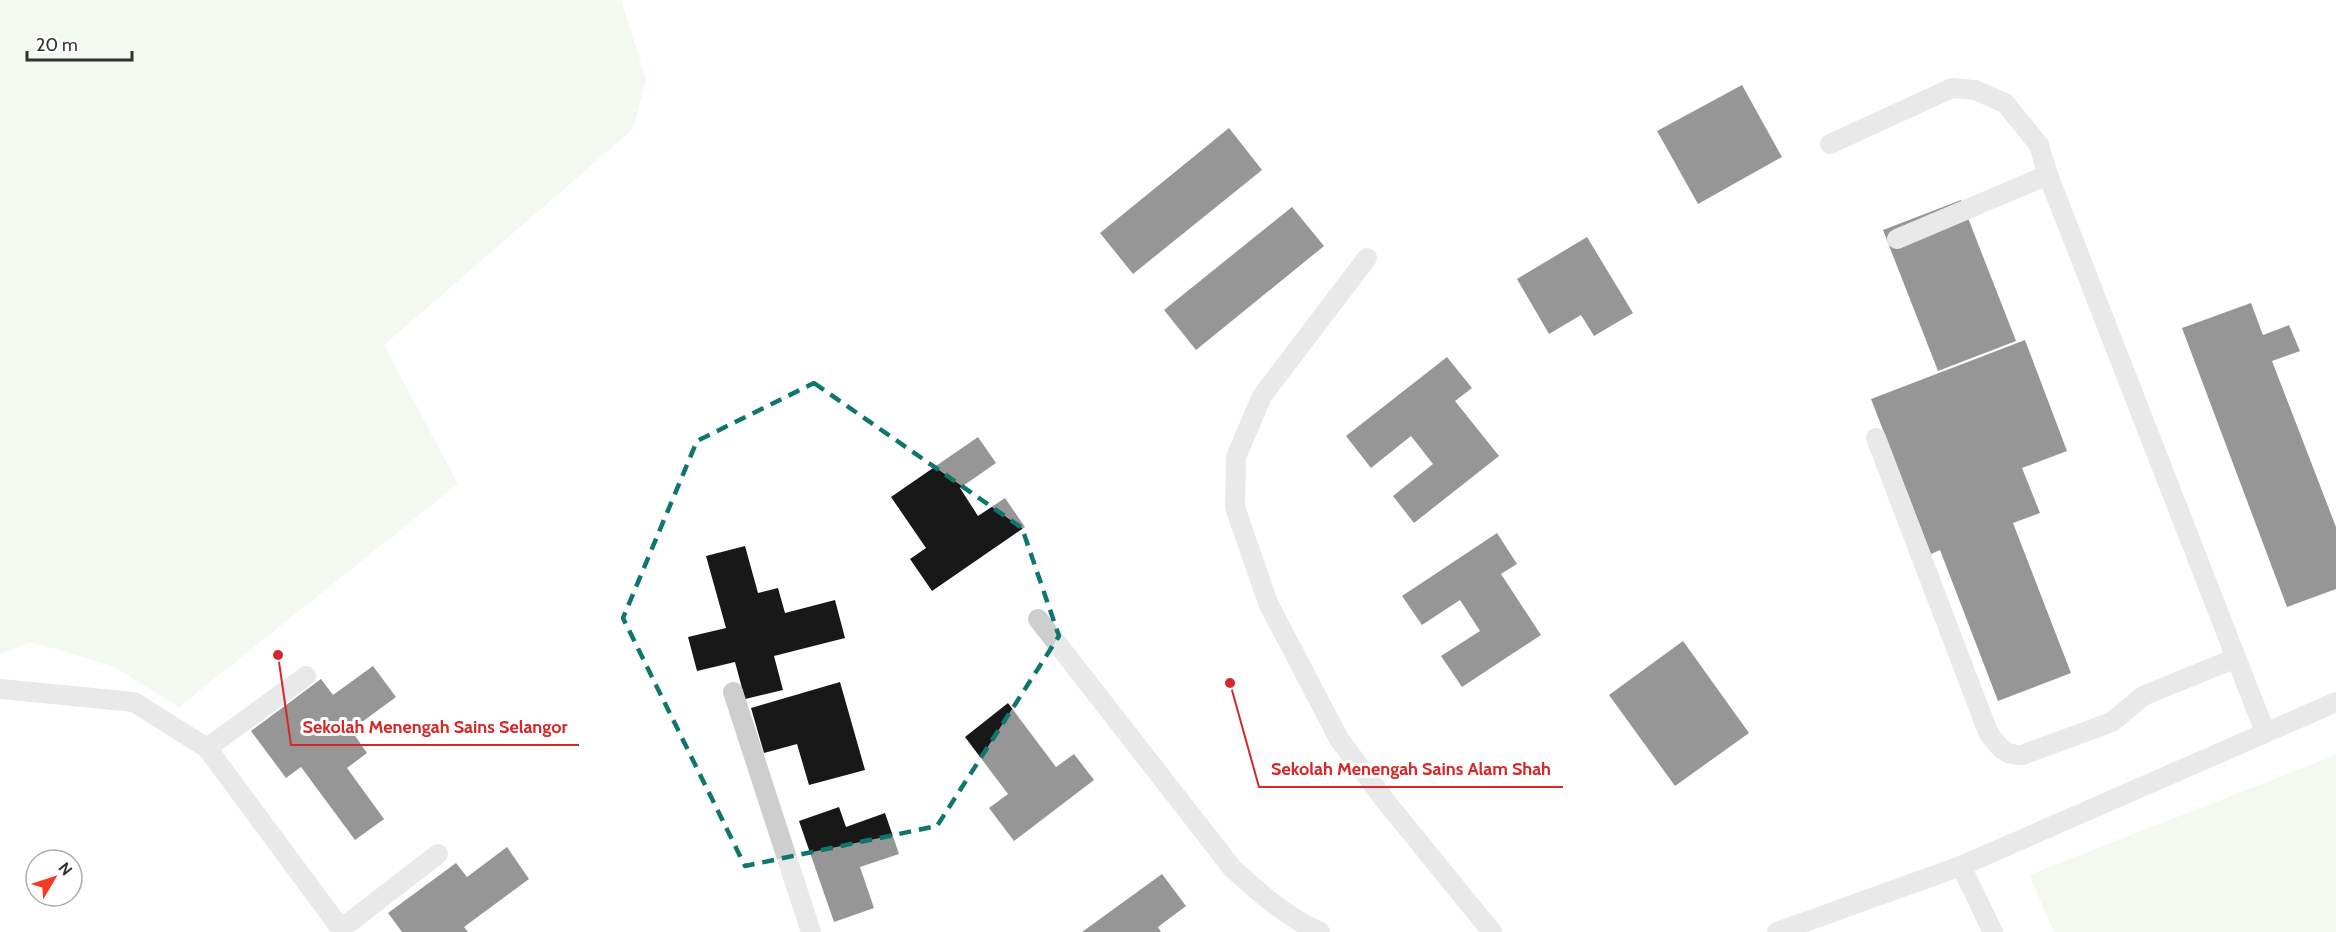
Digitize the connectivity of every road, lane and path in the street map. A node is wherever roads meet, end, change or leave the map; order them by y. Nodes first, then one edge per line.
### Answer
1 (1830, 144) dead end
2 (2048, 175) junction
3 (1897, 238) dead end
4 (1367, 258) dead end
5 (1876, 438) dead end
6 (1038, 619) dead end
7 (2236, 658) junction
8 (306, 676) dead end
9 (0, 689) edge
10 (733, 692) dead end
11 (2336, 702) edge
12 (2265, 732) junction
13 (207, 748) junction
14 (438, 854) dead end
15 (1961, 866) junction
16 (811, 932) edge
17 (1320, 932) edge
18 (1492, 932) edge
19 (1777, 932) edge
20 (1993, 932) edge

1 - 2 lane
2 - 3 lane
2 - 7 lane
4 - 18 lane
5 - 7 lane
6 - 17 lane
7 - 12 lane
8 - 13 lane
9 - 13 lane
10 - 16 lane
11 - 12 lane
12 - 15 lane
13 - 14 lane
15 - 19 lane
15 - 20 lane

